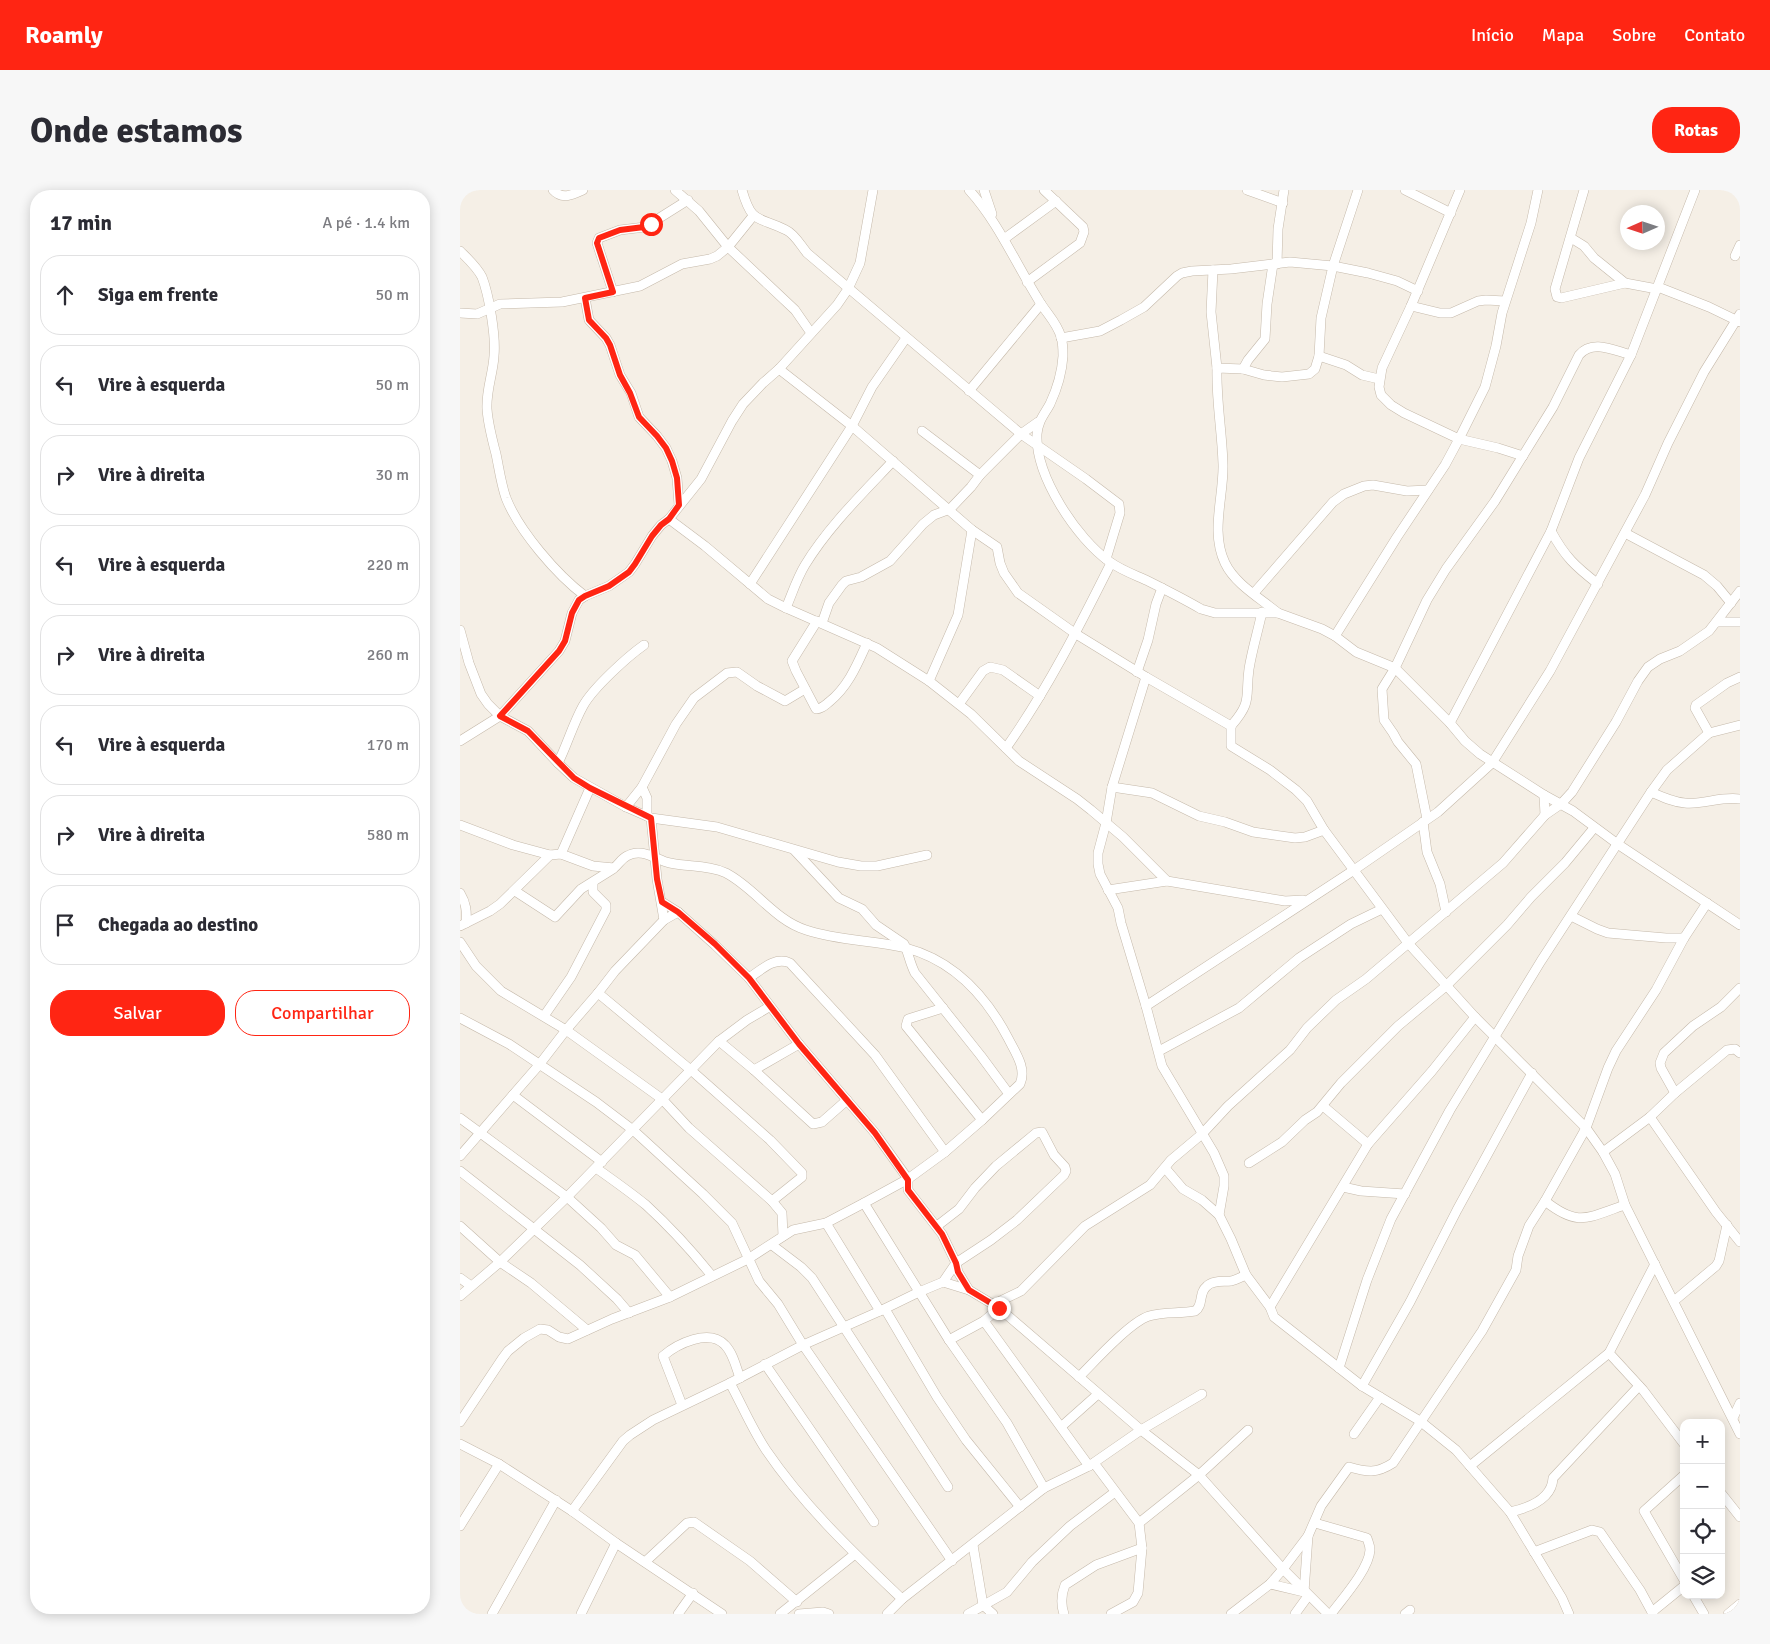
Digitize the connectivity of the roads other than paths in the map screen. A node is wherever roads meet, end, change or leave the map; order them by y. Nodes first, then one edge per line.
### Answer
1 (552, 190) edge
2 (583, 190) edge
3 (675, 190) edge
4 (742, 190) edge
5 (873, 190) edge
6 (969, 190) edge
7 (984, 190) edge
8 (1044, 190) edge
9 (1247, 190) edge
10 (1284, 190) edge
11 (1358, 190) edge
12 (1405, 190) edge
13 (1460, 190) edge
14 (1538, 190) edge
15 (1584, 190) edge
16 (1695, 190) edge
17 (688, 200) junction
18 (1056, 201) junction
19 (1283, 203) junction
20 (1451, 213) junction
21 (753, 216) junction
22 (995, 224) junction
23 (1571, 238) junction
24 (1004, 239) junction
25 (1740, 245) edge
26 (728, 247) junction
27 (460, 251) edge
28 (1735, 256) dead end
29 (1275, 264) junction
30 (1333, 266) junction
31 (1213, 270) junction
32 (1028, 282) junction
33 (1625, 283) junction
34 (1658, 288) junction
35 (848, 289) junction
36 (1418, 291) junction
37 (613, 292) junction
38 (488, 297) junction
39 (585, 298) junction
40 (1505, 301) junction
41 (500, 304) junction
42 (1041, 304) junction
43 (1411, 306) junction
44 (490, 309) junction
45 (460, 313) edge
46 (477, 314) junction
47 (1739, 318) edge
48 (491, 322) junction
49 (811, 333) junction
50 (906, 338) junction
51 (1061, 338) junction
52 (1631, 355) junction
53 (1319, 356) junction
54 (1217, 368) junction
55 (780, 369) junction
56 (1243, 369) junction
57 (1379, 379) junction
58 (969, 391) junction
59 (1038, 422) junction
60 (852, 426) junction
61 (922, 431) dead end
62 (1021, 434) junction
63 (1460, 440) junction
64 (1038, 447) junction
65 (1523, 456) junction
66 (893, 461) junction
67 (980, 475) junction
68 (1428, 490) junction
69 (937, 499) junction
70 (679, 505) junction
71 (950, 509) junction
72 (934, 515) junction
73 (669, 519) junction
74 (972, 530) junction
75 (1551, 531) junction
76 (1625, 533) junction
77 (1109, 561) junction
78 (750, 584) junction
79 (1598, 584) junction
80 (1162, 588) junction
81 (1740, 591) edge
82 (1254, 593) junction
83 (585, 596) junction
84 (1731, 602) junction
85 (786, 608) junction
86 (1262, 612) junction
87 (1278, 613) junction
88 (820, 622) junction
89 (1717, 622) junction
90 (1740, 622) edge
91 (460, 630) edge
92 (1076, 634) junction
93 (1335, 636) junction
94 (867, 643) junction
95 (644, 645) dead end
96 (1395, 668) junction
97 (1137, 672) junction
98 (1740, 677) edge
99 (1146, 678) junction
100 (930, 681) junction
101 (805, 689) junction
102 (1040, 696) junction
103 (959, 704) junction
104 (500, 716) junction
105 (1450, 723) junction
106 (1740, 725) edge
107 (1231, 726) junction
108 (1709, 733) junction
109 (460, 740) edge
110 (1006, 748) junction
111 (558, 763) junction
112 (1492, 763) junction
113 (642, 787) junction
114 (1112, 787) junction
115 (590, 788) junction
116 (1572, 792) junction
117 (1651, 792) junction
118 (1544, 795) junction
119 (1740, 799) edge
120 (1562, 804) junction
121 (626, 807) junction
122 (1573, 811) junction
123 (1545, 815) junction
124 (649, 817) junction
125 (1425, 820) junction
126 (1106, 823) junction
127 (460, 825) edge
128 (1594, 828) junction
129 (1324, 830) junction
130 (1618, 845) junction
131 (794, 850) junction
132 (561, 854) junction
133 (550, 855) junction
134 (926, 855) dead end
135 (655, 856) junction
136 (614, 868) junction
137 (1354, 870) junction
138 (1167, 881) junction
139 (593, 883) junction
140 (1126, 888) junction
141 (1108, 890) junction
142 (515, 891) junction
143 (460, 893) edge
144 (1308, 899) junction
145 (662, 902) junction
146 (1707, 903) junction
147 (1118, 908) junction
148 (1382, 909) junction
149 (678, 912) junction
150 (1446, 912) junction
151 (1571, 916) junction
152 (664, 920) junction
153 (463, 924) edge
154 (1740, 925) edge
155 (1684, 938) junction
156 (460, 942) edge
157 (1408, 942) junction
158 (906, 948) junction
159 (749, 978) junction
160 (1446, 986) junction
161 (1740, 988) edge
162 (598, 994) junction
163 (1146, 1006) junction
164 (770, 1007) junction
165 (943, 1008) junction
166 (544, 1016) junction
167 (1475, 1017) junction
168 (460, 1018) edge
169 (566, 1030) junction
170 (1495, 1038) junction
171 (719, 1041) junction
172 (799, 1044) junction
173 (1159, 1051) junction
174 (1740, 1053) edge
175 (539, 1065) junction
176 (692, 1070) junction
177 (754, 1070) junction
178 (1532, 1073) junction
179 (1674, 1093) junction
180 (1008, 1094) junction
181 (513, 1095) junction
182 (662, 1099) junction
183 (847, 1100) junction
184 (1323, 1106) junction
185 (1650, 1117) junction
186 (460, 1118) edge
187 (982, 1120) junction
188 (1586, 1128) junction
189 (633, 1130) junction
190 (481, 1132) junction
191 (1202, 1134) junction
192 (1368, 1144) junction
193 (945, 1152) junction
194 (1603, 1152) junction
195 (460, 1156) edge
196 (1249, 1163) dead end
197 (599, 1165) junction
198 (1165, 1168) junction
199 (460, 1171) edge
200 (908, 1180) junction
201 (1343, 1187) junction
202 (1405, 1194) junction
203 (567, 1196) junction
204 (772, 1201) junction
205 (1545, 1201) junction
206 (864, 1203) junction
207 (1625, 1204) junction
208 (1219, 1214) junction
209 (826, 1222) junction
210 (1727, 1225) junction
211 (460, 1226) edge
212 (937, 1226) junction
213 (533, 1229) junction
214 (784, 1236) junction
215 (1740, 1242) edge
216 (772, 1245) junction
217 (748, 1259) junction
218 (500, 1262) junction
219 (956, 1263) junction
220 (1655, 1264) junction
221 (1246, 1275) junction
222 (712, 1276) junction
223 (460, 1278) edge
224 (943, 1282) junction
225 (471, 1286) junction
226 (969, 1290) junction
227 (919, 1292) junction
228 (460, 1296) edge
229 (670, 1298) junction
230 (1674, 1301) junction
231 (996, 1306) junction
232 (1270, 1307) junction
233 (882, 1310) junction
234 (629, 1314) junction
235 (984, 1321) junction
236 (844, 1328) junction
237 (587, 1330) junction
238 (949, 1340) junction
239 (803, 1345) junction
240 (1609, 1353) junction
241 (765, 1364) junction
242 (1339, 1368) junction
243 (1079, 1377) junction
244 (740, 1378) junction
245 (730, 1383) junction
246 (1362, 1386) junction
247 (1639, 1386) junction
248 (1098, 1394) junction
249 (1202, 1394) dead end
250 (1380, 1397) junction
251 (1740, 1403) edge
252 (682, 1405) junction
253 (1733, 1418) junction
254 (1420, 1421) junction
255 (460, 1422) edge
256 (1062, 1426) junction
257 (1141, 1430) junction
258 (1248, 1430) dead end
259 (1354, 1434) dead end
260 (1740, 1434) edge
261 (1680, 1439) edge
262 (460, 1444) edge
263 (499, 1464) junction
264 (1092, 1464) junction
265 (1470, 1466) junction
266 (1199, 1475) junction
267 (1680, 1478) edge
268 (948, 1487) dead end
269 (1044, 1488) junction
270 (1115, 1492) junction
271 (1725, 1498) edge
272 (556, 1500) junction
273 (1020, 1507) junction
274 (572, 1511) junction
275 (1510, 1512) junction
276 (1740, 1517) edge
277 (874, 1522) dead end
278 (1139, 1523) junction
279 (1315, 1523) junction
280 (460, 1526) edge
281 (1308, 1536) junction
282 (616, 1542) junction
283 (973, 1545) junction
284 (1142, 1548) junction
285 (1534, 1552) junction
286 (855, 1554) junction
287 (952, 1561) junction
288 (646, 1562) junction
289 (1283, 1570) junction
290 (1680, 1573) edge
291 (1270, 1584) junction
292 (1680, 1589) edge
293 (693, 1593) junction
294 (1306, 1594) junction
295 (902, 1599) junction
296 (1695, 1599) edge
297 (797, 1602) junction
298 (1740, 1604) edge
299 (983, 1605) junction
300 (1652, 1613) edge
301 (492, 1614) edge
302 (581, 1614) edge
303 (678, 1614) edge
304 (722, 1614) edge
305 (780, 1614) edge
306 (798, 1614) edge
307 (829, 1614) edge
308 (887, 1614) edge
309 (968, 1614) edge
310 (993, 1614) edge
311 (1064, 1614) edge
312 (1111, 1614) edge
313 (1232, 1614) edge
314 (1295, 1614) edge
315 (1330, 1614) edge
316 (1569, 1614) edge
317 (1704, 1614) edge
318 (1728, 1614) edge

1 - 2 street
3 - 17 street
4 - 21 street
5 - 35 street
6 - 22 street
7 - 22 street
8 - 18 street
9 - 19 street
10 - 19 street
11 - 30 street
12 - 20 street
13 - 20 street
14 - 40 street
15 - 23 street
16 - 34 street
17 - 26 street
17 - 37 street
18 - 24 street
18 - 32 street
19 - 29 street
20 - 36 street
21 - 26 street
21 - 35 street
22 - 24 street
23 - 33 street
23 - 33 street
24 - 32 street
25 - 28 street
26 - 37 street
26 - 49 street
27 - 38 street
29 - 30 street
29 - 31 street
29 - 56 street
30 - 36 street
30 - 53 street
31 - 51 street
31 - 54 street
32 - 42 street
33 - 34 street
34 - 47 street
34 - 52 street
35 - 49 street
35 - 50 street
36 - 43 street
37 - 39 street
38 - 41 street
38 - 44 street
39 - 41 street
39 - 70 street
40 - 43 street
40 - 63 street
41 - 44 street
42 - 51 street
42 - 58 street
43 - 57 street
44 - 46 street
44 - 48 street
45 - 46 street
46 - 48 street
47 - 76 street
48 - 83 street
49 - 55 street
50 - 58 street
50 - 60 street
51 - 59 street
52 - 65 street
52 - 75 street
53 - 56 street
53 - 57 street
54 - 56 street
54 - 82 street
55 - 60 street
55 - 70 street
57 - 63 street
58 - 62 street
59 - 62 street
59 - 64 street
60 - 66 street
60 - 78 street
61 - 67 street
62 - 64 street
62 - 67 street
63 - 65 street
63 - 68 street
64 - 77 street
64 - 77 street
65 - 96 street
66 - 69 street
66 - 85 street
67 - 71 street
68 - 82 street
68 - 93 street
69 - 71 street
69 - 72 street
70 - 73 street
71 - 72 street
71 - 74 street
72 - 88 street
73 - 78 street
73 - 83 street
74 - 92 street
74 - 100 street
75 - 79 street
75 - 105 street
76 - 79 street
76 - 84 street
77 - 80 street
77 - 92 street
78 - 85 street
79 - 112 street
80 - 86 street
80 - 97 street
81 - 84 street
82 - 87 street
83 - 104 street
84 - 89 street
85 - 88 street
86 - 87 street
86 - 107 street
87 - 93 street
88 - 94 street
88 - 101 street
89 - 90 street
89 - 116 street
91 - 104 street
92 - 97 street
92 - 102 street
93 - 96 street
94 - 100 street
94 - 101 street
95 - 111 street
96 - 105 street
96 - 125 street
97 - 99 street
98 - 108 street
99 - 107 street
99 - 114 street
100 - 103 street
101 - 113 street
102 - 103 street
102 - 110 street
103 - 110 street
104 - 109 street
104 - 111 street
105 - 112 street
106 - 108 street
107 - 129 street
108 - 117 street
110 - 126 street
111 - 115 street
112 - 118 street
112 - 125 street
113 - 121 street
113 - 124 street
114 - 126 street
114 - 129 street
115 - 121 street
115 - 132 street
116 - 120 street
116 - 122 street
117 - 119 street
117 - 130 street
118 - 120 street
118 - 123 street
120 - 122 street
120 - 123 street
121 - 124 street
122 - 128 street
123 - 150 street
124 - 131 street
124 - 135 street
125 - 137 street
125 - 150 street
126 - 138 street
126 - 141 street
127 - 133 street
128 - 130 street
128 - 160 street
129 - 137 street
130 - 146 street
130 - 151 street
131 - 134 street
131 - 158 street
132 - 133 street
132 - 136 street
133 - 142 street
135 - 136 street
135 - 145 street
135 - 158 street
136 - 139 street
137 - 144 street
137 - 148 street
138 - 140 street
138 - 144 street
139 - 142 street
139 - 166 street
140 - 141 street
140 - 147 street
141 - 147 street
142 - 153 street
143 - 153 street
144 - 163 street
145 - 149 street
145 - 152 street
146 - 154 street
146 - 155 street
147 - 163 street
148 - 157 street
148 - 173 street
149 - 152 street
149 - 159 street
150 - 157 street
151 - 155 street
151 - 170 street
152 - 162 street
155 - 188 street
156 - 166 street
157 - 160 street
157 - 191 street
158 - 165 street
158 - 180 street
159 - 164 street
159 - 193 street
160 - 167 street
160 - 184 street
161 - 179 street
162 - 169 street
162 - 176 street
163 - 173 street
164 - 171 street
164 - 172 street
165 - 180 street
165 - 187 street
166 - 169 street
167 - 170 street
167 - 192 street
168 - 175 street
169 - 175 street
169 - 182 street
170 - 178 street
170 - 202 street
171 - 176 street
171 - 177 street
172 - 177 street
172 - 183 street
173 - 191 street
174 - 179 street
175 - 181 street
175 - 189 street
176 - 182 street
176 - 204 street
177 - 183 street
178 - 188 street
178 - 246 street
179 - 185 street
180 - 187 street
181 - 190 street
181 - 197 street
182 - 189 street
182 - 204 street
183 - 200 street
184 - 192 street
184 - 196 street
185 - 194 street
185 - 210 street
186 - 190 street
187 - 193 street
188 - 194 street
188 - 205 street
189 - 197 street
189 - 217 street
190 - 195 street
190 - 203 street
191 - 198 street
191 - 208 street
192 - 201 street
193 - 200 street
194 - 207 street
197 - 203 street
197 - 222 street
198 - 208 street
198 - 231 street
199 - 213 street
200 - 206 street
200 - 212 street
201 - 202 street
201 - 232 street
202 - 242 street
203 - 213 street
203 - 229 street
204 - 214 street
205 - 207 street
205 - 254 street
206 - 209 street
206 - 227 street
207 - 220 street
208 - 221 street
209 - 214 street
209 - 233 street
210 - 215 street
210 - 230 street
211 - 218 street
212 - 219 street
212 - 219 street
213 - 218 street
213 - 234 street
214 - 216 street
216 - 217 street
216 - 236 street
217 - 222 street
217 - 239 street
218 - 225 street
218 - 237 street
219 - 224 street
219 - 226 street
220 - 230 street
220 - 240 street
221 - 232 street
221 - 243 street
222 - 229 street
223 - 225 street
224 - 226 street
224 - 227 street
225 - 228 street
226 - 231 street
227 - 233 street
227 - 238 street
229 - 234 street
230 - 253 street
231 - 235 street
231 - 243 street
232 - 242 street
233 - 236 street
233 - 273 street
234 - 237 street
235 - 238 street
235 - 256 street
236 - 239 street
236 - 268 street
237 - 255 street
238 - 269 street
239 - 241 street
239 - 287 street
240 - 247 street
240 - 265 street
241 - 244 street
241 - 277 street
242 - 246 street
243 - 248 street
244 - 245 street
244 - 252 street
245 - 252 street
245 - 286 street
246 - 250 street
247 - 261 street
247 - 275 street
248 - 256 street
248 - 257 street
249 - 257 street
250 - 254 street
250 - 259 street
251 - 253 street
252 - 274 street
253 - 260 street
254 - 265 street
254 - 279 street
256 - 264 street
257 - 264 street
257 - 266 street
258 - 266 street
262 - 263 street
263 - 272 street
263 - 280 street
264 - 269 street
264 - 270 street
265 - 275 street
266 - 278 street
266 - 289 street
267 - 290 street
269 - 273 street
270 - 278 street
270 - 299 street
271 - 276 street
272 - 274 street
272 - 301 street
273 - 283 street
274 - 282 street
275 - 285 street
278 - 284 street
279 - 281 street
279 - 315 street
281 - 289 street
281 - 294 street
282 - 288 street
282 - 302 street
283 - 287 street
283 - 299 street
284 - 311 street
284 - 312 street
285 - 300 street
285 - 316 street
286 - 295 street
286 - 297 street
287 - 295 street
288 - 293 street
288 - 297 street
289 - 291 street
289 - 294 street
291 - 294 street
291 - 313 street
292 - 300 street
293 - 303 street
293 - 304 street
294 - 314 street
294 - 315 street
295 - 308 street
296 - 317 street
297 - 305 street
298 - 318 street
299 - 309 street
299 - 310 street
306 - 307 street

